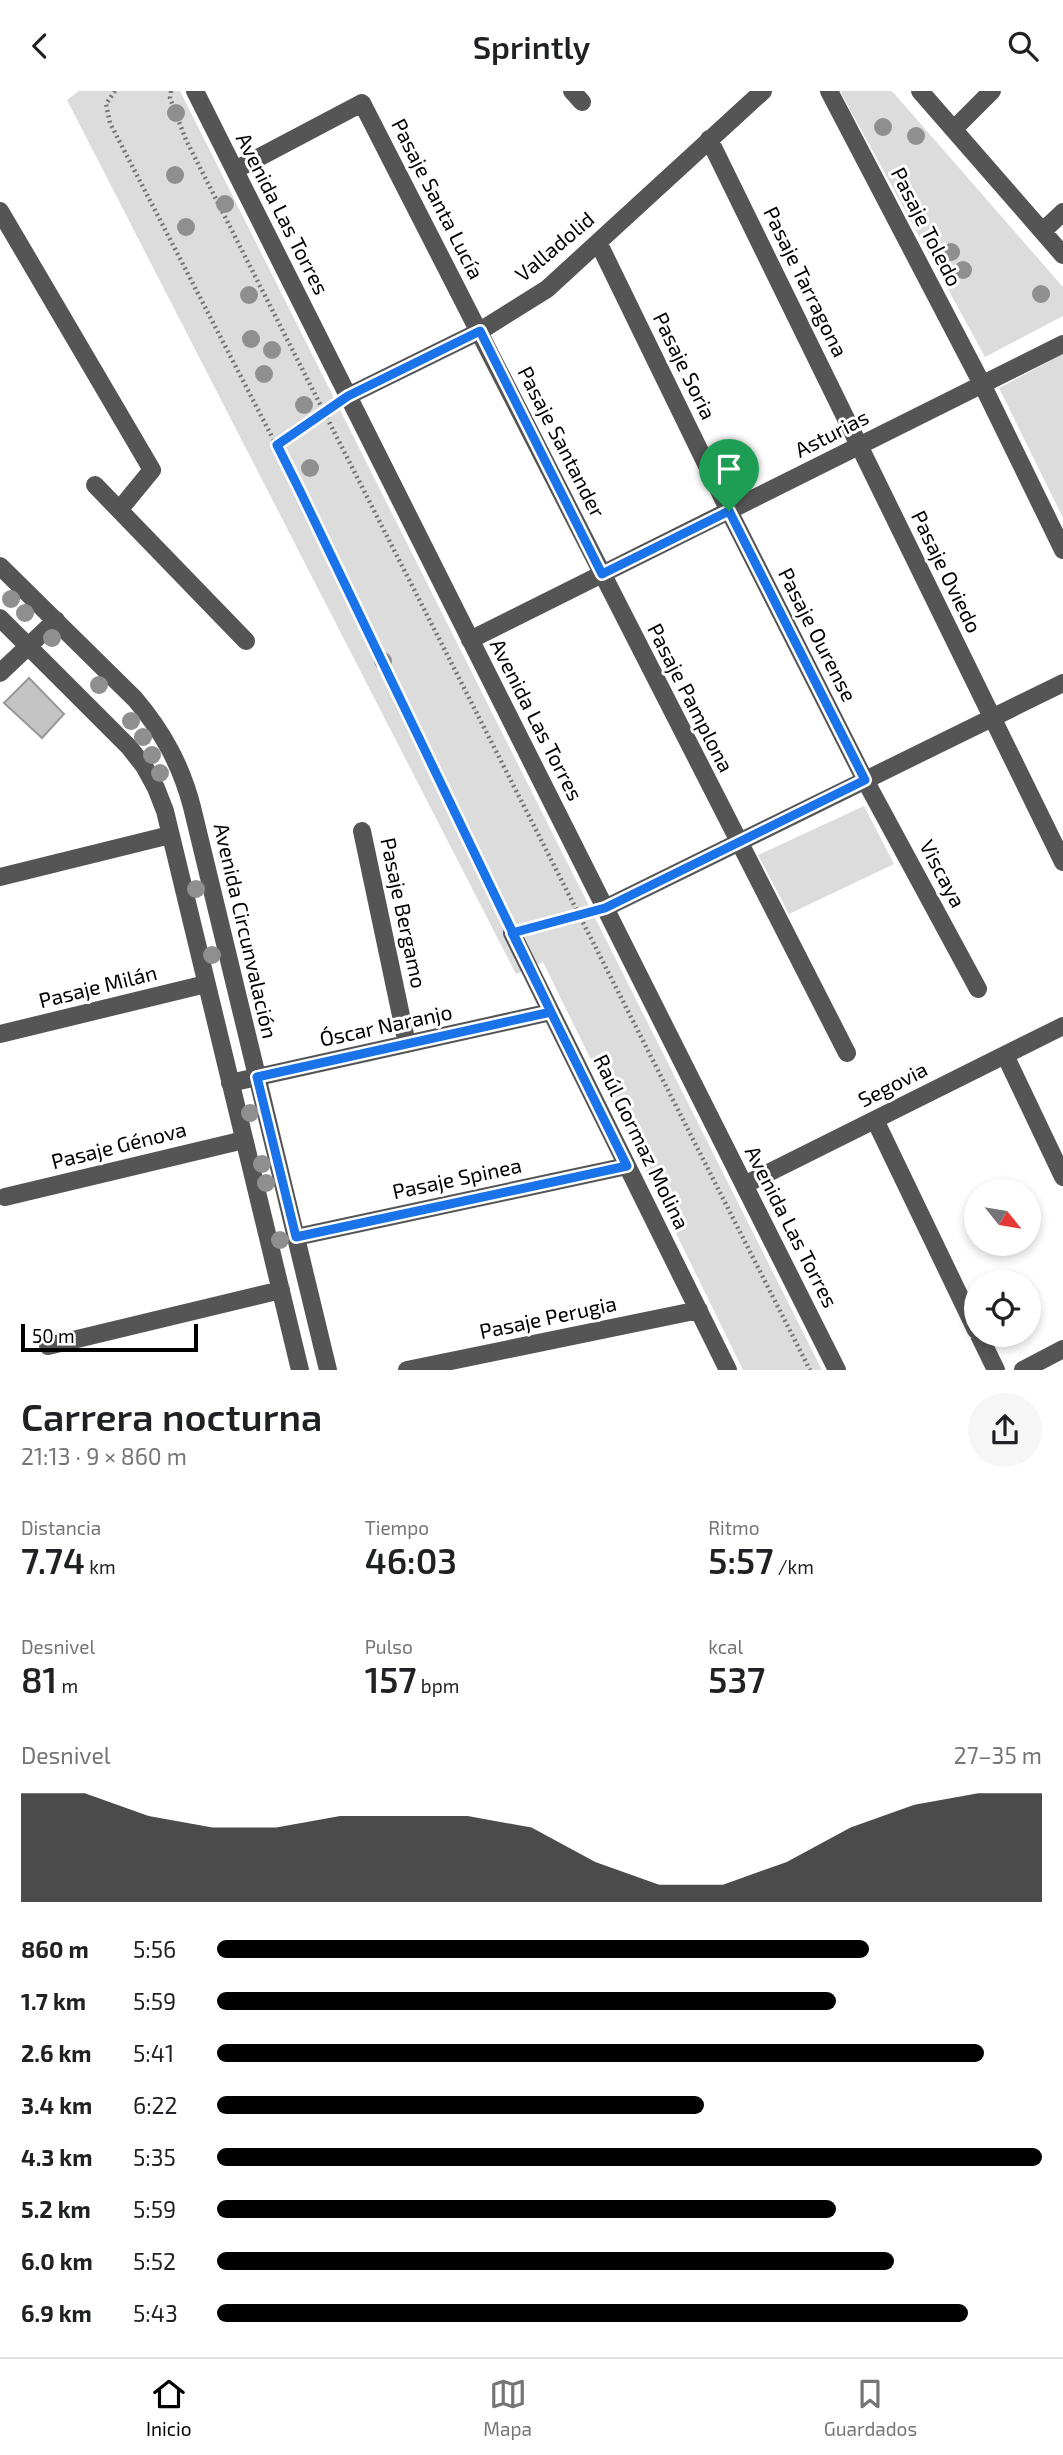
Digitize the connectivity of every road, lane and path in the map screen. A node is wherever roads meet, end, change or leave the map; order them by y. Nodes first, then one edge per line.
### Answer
1 (115, 91) edge
2 (171, 91) edge
3 (195, 91) edge
4 (763, 91) edge
5 (829, 91) edge
6 (920, 91) edge
7 (992, 91) edge
8 (954, 129) junction
9 (709, 139) junction
10 (235, 170) junction
11 (0, 211) edge
12 (1063, 212) edge
13 (1044, 231) junction
14 (598, 242) junction
15 (1063, 255) edge
16 (480, 331) junction
17 (1063, 344) edge
18 (982, 384) junction
19 (348, 396) junction
20 (324, 412) junction
21 (277, 445) junction
22 (860, 445) junction
23 (96, 485) dead end
24 (120, 509) junction
25 (729, 511) junction
26 (1063, 550) edge
27 (0, 566) edge
28 (602, 574) junction
29 (0, 618) edge
30 (56, 620) junction
31 (470, 640) junction
32 (246, 641) dead end
33 (28, 645) junction
34 (0, 673) edge
35 (1063, 683) edge
36 (992, 718) junction
37 (865, 780) junction
38 (362, 831) dead end
39 (170, 835) junction
40 (738, 843) junction
41 (1063, 862) edge
42 (0, 877) edge
43 (605, 908) junction
44 (579, 915) junction
45 (512, 933) junction
46 (206, 984) junction
47 (978, 989) dead end
48 (551, 1012) junction
49 (1063, 1026) edge
50 (0, 1034) edge
51 (407, 1044) junction
52 (847, 1053) dead end
53 (1004, 1055) junction
54 (257, 1077) junction
55 (230, 1083) junction
56 (875, 1120) junction
57 (244, 1140) junction
58 (627, 1166) junction
59 (1063, 1177) edge
60 (744, 1185) junction
61 (5, 1197) dead end
62 (296, 1237) junction
63 (281, 1290) junction
64 (964, 1305) edge
65 (699, 1310) junction
66 (48, 1346) dead end
67 (985, 1347) edge
68 (1063, 1349) edge
69 (300, 1370) edge
70 (328, 1370) edge
71 (407, 1370) edge
72 (728, 1370) edge
73 (810, 1370) edge
74 (837, 1370) edge
75 (996, 1370) edge
76 (1023, 1370) edge

1 - 21 path
2 - 20 path
3 - 10 street, Avenida Las Torres
4 - 9 street, Valladolid
5 - 18 street, Pasaje Toledo
6 - 8 street
7 - 8 street
8 - 13 street
9 - 14 street, Valladolid
9 - 22 street, Pasaje Tarragona
10 - 16 street, Pasaje Santa Lucía
10 - 19 street, Avenida Las Torres
11 - 24 street
12 - 13 street
13 - 15 street
14 - 16 street, Valladolid
14 - 25 street, Pasaje Soria
16 - 19 street, Valladolid
16 - 28 street, Pasaje Santander
17 - 18 street, Asturias
18 - 22 street, Asturias
18 - 26 street, Pasaje Toledo
19 - 20 path
19 - 31 street, Avenida Las Torres
20 - 21 path
20 - 44 path
21 - 45 path
22 - 25 street, Asturias
22 - 36 street, Pasaje Oviedo
23 - 24 street
24 - 32 street
25 - 28 street, Asturias
25 - 37 street, Pasaje Ourense
27 - 30 street, Avenida Circunvalación
28 - 31 street, Asturias
28 - 40 street, Pasaje Pamplona
29 - 33 street
30 - 33 street
30 - 54 street, Avenida Circunvalación
31 - 43 street, Avenida Las Torres
33 - 34 street
33 - 39 street
35 - 36 street
36 - 37 street
36 - 41 street, Pasaje Oviedo
37 - 40 street
37 - 47 street, Viscaya
38 - 51 street, Pasaje Bergamo
39 - 42 street
39 - 46 street
40 - 43 street
40 - 52 street
43 - 44 path
43 - 60 street, Avenida Las Torres
44 - 45 path
44 - 73 path
45 - 48 street, Raúl Gormaz Molina
46 - 50 street, Pasaje Milán
46 - 55 street
48 - 51 street, Óscar Naranjo
48 - 58 street, Raúl Gormaz Molina
49 - 53 street, Segovia
51 - 54 street, Óscar Naranjo
53 - 56 street, Segovia
53 - 59 street
54 - 55 street, Óscar Naranjo
54 - 62 street, Avenida Circunvalación
55 - 57 street
56 - 60 street, Segovia
56 - 64 street
57 - 61 street, Pasaje Génova
57 - 63 street
58 - 62 street, Pasaje Spinea
58 - 65 street, Raúl Gormaz Molina
60 - 74 street, Avenida Las Torres
62 - 70 street, Avenida Circunvalación
63 - 66 street
63 - 69 street
65 - 71 street, Pasaje Perugia
65 - 72 street, Raúl Gormaz Molina
67 - 75 street
68 - 76 street

